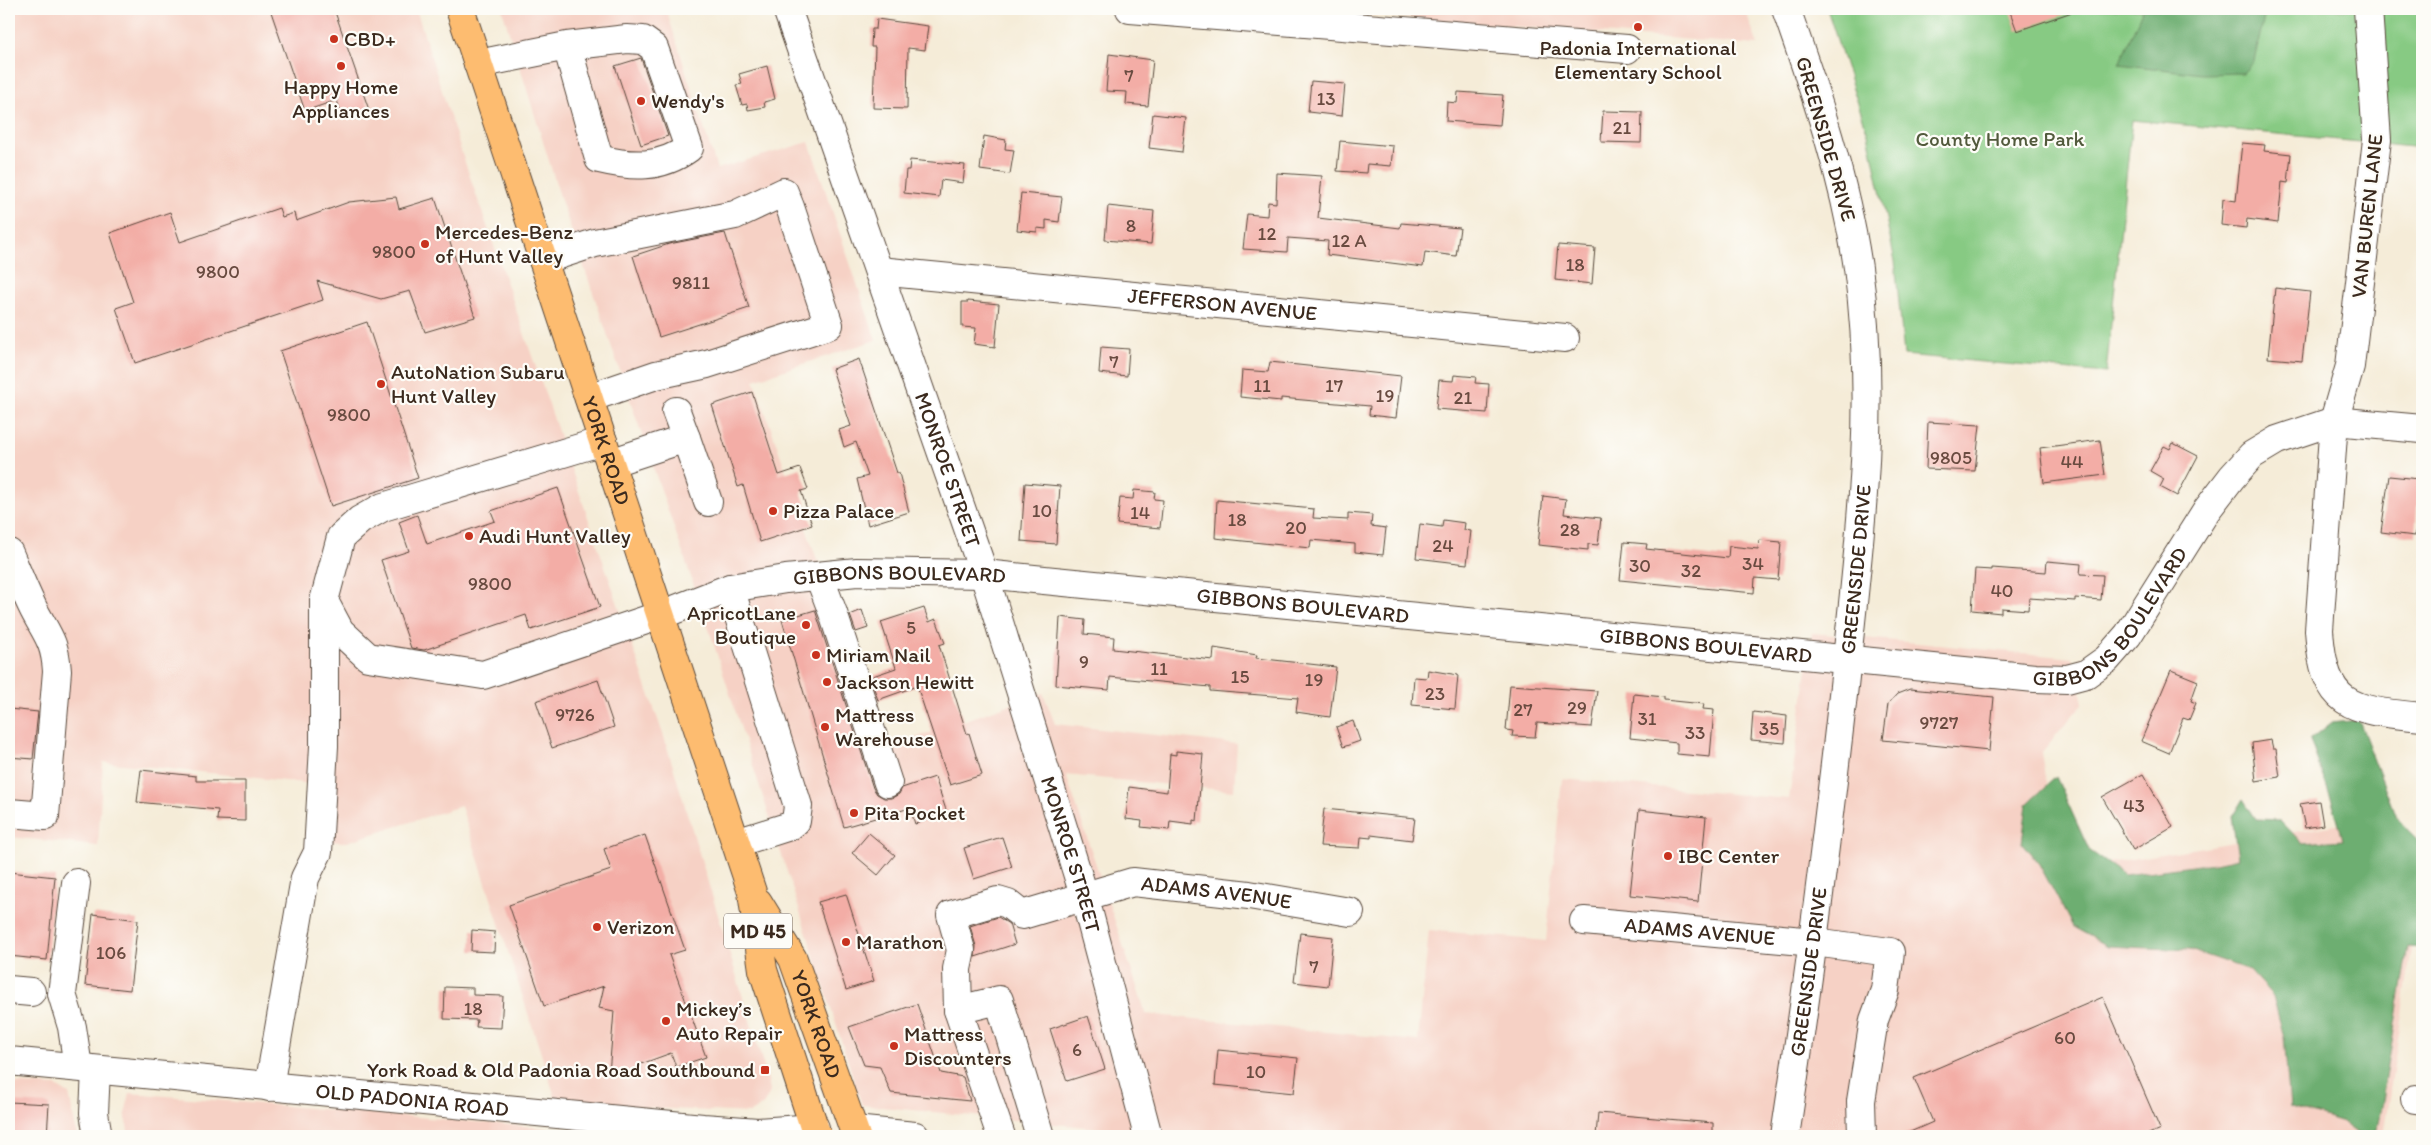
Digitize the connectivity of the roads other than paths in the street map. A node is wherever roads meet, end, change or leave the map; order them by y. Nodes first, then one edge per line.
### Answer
1 (460, 9) edge
2 (787, 9) edge
3 (1130, 9) edge
4 (1786, 9) edge
5 (2368, 9) edge
6 (567, 46) junction
7 (1627, 49) dead end
8 (478, 64) junction
9 (543, 260) junction
10 (879, 271) junction
11 (1565, 338) dead end
12 (589, 398) junction
13 (676, 410) dead end
14 (2334, 420) junction
15 (2422, 429) edge
16 (686, 438) junction
17 (607, 452) junction
18 (708, 502) dead end
19 (9, 553) edge
20 (984, 574) junction
21 (819, 576) junction
22 (730, 588) junction
23 (324, 601) junction
24 (661, 615) junction
25 (1847, 660) junction
26 (2422, 717) edge
27 (888, 783) dead end
28 (9, 813) edge
29 (736, 843) junction
30 (76, 883) dead end
31 (752, 892) junction
32 (1084, 895) junction
33 (1350, 912) dead end
34 (1584, 921) dead end
35 (1814, 942) junction
36 (958, 1010) junction
37 (9, 1061) edge
38 (87, 1069) junction
39 (269, 1087) junction
40 (709, 1132) edge
41 (816, 1132) edge
42 (855, 1133) edge
43 (98, 1136) edge
44 (915, 1136) edge
45 (1001, 1136) edge
46 (1040, 1136) edge
47 (1148, 1136) edge
48 (1785, 1136) edge
49 (1862, 1136) edge

1 - 8 main road, YORK ROAD / MD 45
2 - 10 street, MONROE STREET
3 - 7 street
4 - 25 street, GREENSIDE DRIVE
5 - 14 street, VAN BUREN LANE
6 - 6 street
6 - 8 street
8 - 9 main road, YORK ROAD / MD 45
9 - 12 main road, YORK ROAD / MD 45
9 - 12 street
10 - 11 street, JEFFERSON AVENUE
10 - 20 street, MONROE STREET
12 - 17 main road, YORK ROAD / MD 45
13 - 16 street
14 - 15 street
14 - 25 street, GIBBONS BOULEVARD
14 - 26 street
16 - 17 street
16 - 18 street
17 - 23 street
17 - 24 main road, YORK ROAD / MD 45
19 - 28 street
20 - 21 street, GIBBONS BOULEVARD
20 - 25 street, GIBBONS BOULEVARD
20 - 32 street, MONROE STREET
21 - 22 street, GIBBONS BOULEVARD
21 - 27 street
22 - 24 street, GIBBONS BOULEVARD
22 - 29 street
23 - 24 street, GIBBONS BOULEVARD
23 - 39 street
24 - 29 main road, YORK ROAD / MD 45
25 - 35 street, GREENSIDE DRIVE
29 - 31 main road, YORK ROAD / MD 45
30 - 38 street
31 - 41 main road, YORK ROAD / MD 45
31 - 42 main road, YORK ROAD / MD 45
32 - 33 street, ADAMS AVENUE
32 - 36 street, ADAMS AVENUE
32 - 47 street, MONROE STREET
34 - 35 street, ADAMS AVENUE
35 - 48 street, GREENSIDE DRIVE
35 - 49 street, ADAMS AVENUE
36 - 45 street
36 - 46 street
37 - 38 street, OLD PADONIA ROAD
38 - 39 street, OLD PADONIA ROAD
38 - 43 street
39 - 40 street, OLD PADONIA ROAD
40 - 41 street, OLD PADONIA ROAD
42 - 44 street

